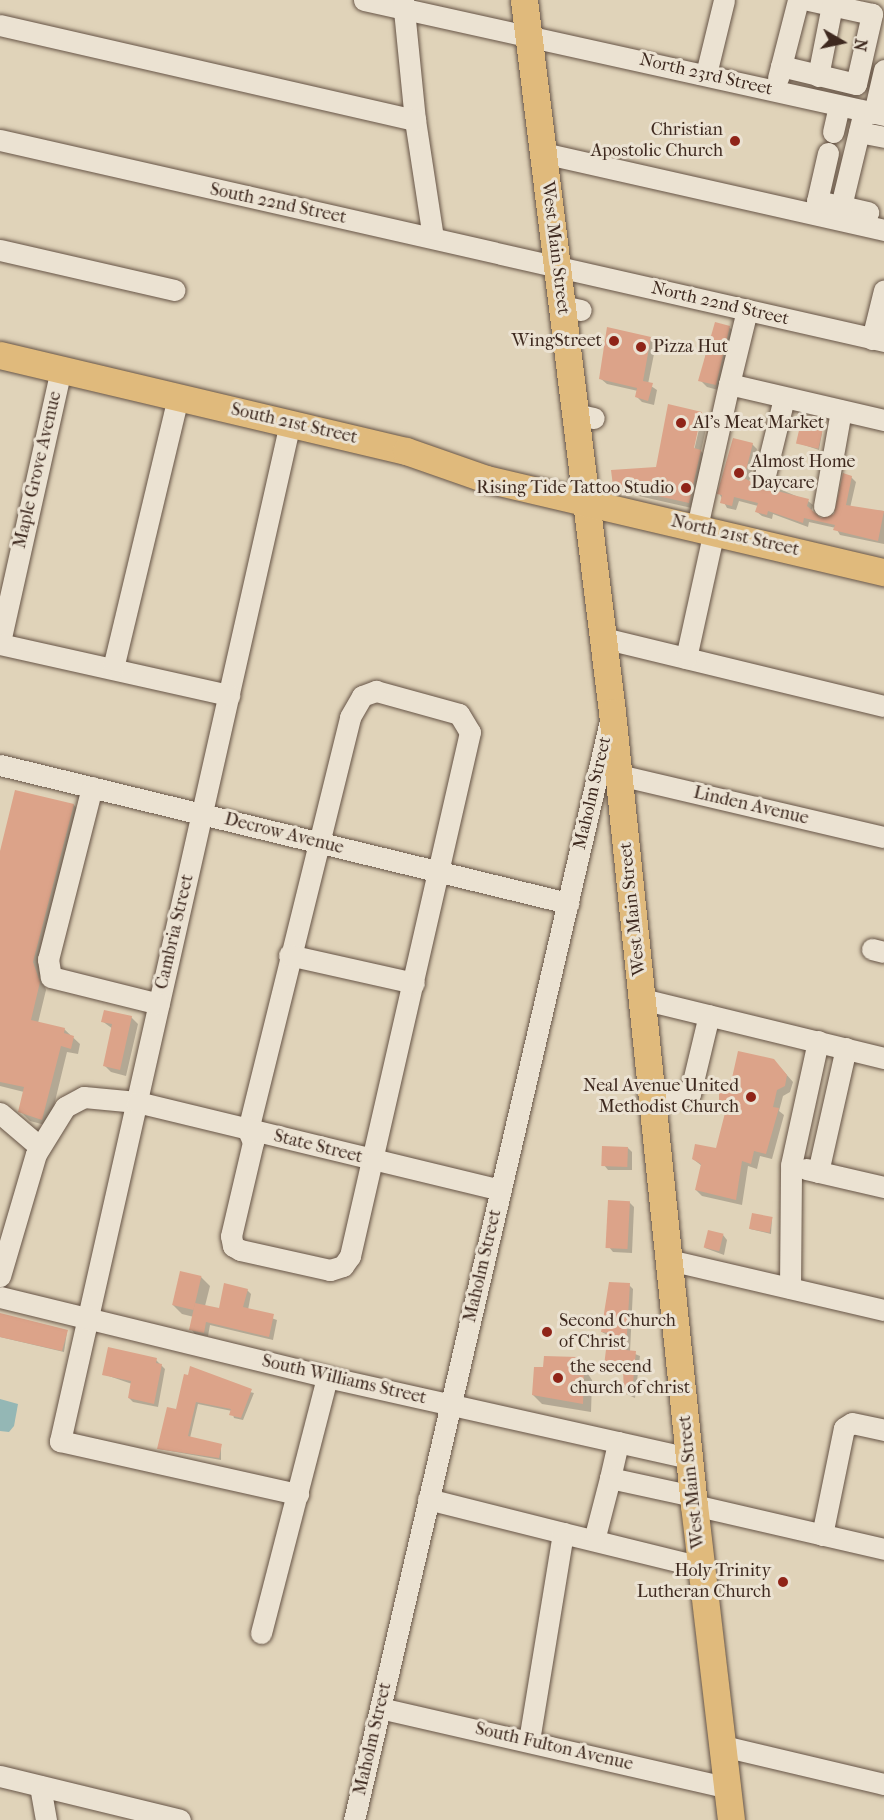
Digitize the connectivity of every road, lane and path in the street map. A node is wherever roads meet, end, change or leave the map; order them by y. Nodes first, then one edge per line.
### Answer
1 (364, 0) edge
2 (524, 0) edge
3 (724, 0) edge
4 (798, 0) edge
5 (809, 0) edge
6 (403, 4) edge
7 (832, 5) junction
8 (0, 26) edge
9 (528, 35) junction
10 (781, 66) junction
11 (884, 70) edge
12 (706, 74) junction
13 (825, 77) junction
14 (775, 90) junction
15 (833, 105) junction
16 (870, 118) edge
17 (415, 120) junction
18 (833, 132) dead end
19 (884, 137) edge
20 (0, 140) edge
21 (543, 153) junction
22 (828, 153) dead end
23 (841, 206) junction
24 (884, 216) edge
25 (884, 230) edge
26 (433, 237) junction
27 (0, 250) edge
28 (557, 266) junction
29 (174, 290) dead end
30 (884, 291) edge
31 (747, 310) junction
32 (878, 340) edge
33 (0, 355) edge
34 (61, 368) junction
35 (729, 384) junction
36 (178, 397) junction
37 (784, 398) junction
38 (841, 411) junction
39 (884, 420) edge
40 (290, 423) junction
41 (765, 475) dead end
42 (586, 501) junction
43 (824, 506) dead end
44 (706, 529) junction
45 (884, 572) edge
46 (603, 638) junction
47 (0, 643) edge
48 (686, 658) junction
49 (113, 668) junction
50 (229, 695) junction
51 (884, 706) edge
52 (612, 712) junction
53 (0, 765) edge
54 (619, 775) junction
55 (92, 787) junction
56 (201, 813) junction
57 (884, 837) edge
58 (317, 842) junction
59 (440, 872) junction
60 (568, 903) junction
61 (290, 955) junction
62 (414, 983) junction
63 (642, 999) junction
64 (159, 1004) junction
65 (709, 1015) junction
66 (818, 1041) junction
67 (846, 1048) junction
68 (884, 1058) edge
69 (652, 1099) junction
70 (137, 1102) junction
71 (0, 1113) edge
72 (248, 1130) junction
73 (40, 1147) junction
74 (371, 1160) junction
75 (790, 1165) junction
76 (818, 1172) junction
77 (884, 1187) edge
78 (501, 1190) junction
79 (669, 1260) junction
80 (0, 1276) edge
81 (790, 1288) junction
82 (0, 1297) edge
83 (884, 1310) edge
84 (88, 1321) junction
85 (327, 1377) junction
86 (451, 1405) junction
87 (884, 1430) edge
88 (618, 1442) junction
89 (689, 1458) junction
90 (610, 1478) junction
91 (298, 1494) junction
92 (429, 1499) junction
93 (694, 1500) junction
94 (563, 1533) junction
95 (822, 1535) junction
96 (594, 1540) junction
97 (884, 1550) edge
98 (701, 1567) junction
99 (261, 1633) dead end
100 (380, 1708) junction
101 (529, 1741) junction
102 (723, 1746) junction
103 (0, 1776) edge
104 (884, 1784) edge
105 (40, 1786) junction
106 (728, 1788) junction
107 (46, 1820) edge
108 (180, 1820) edge
109 (354, 1820) edge
110 (731, 1820) edge

1 - 6 street, North 23rd Street
2 - 9 main road, West Main Street
3 - 12 street
4 - 10 street
5 - 7 street
6 - 9 street, North 23rd Street
6 - 17 street
7 - 13 street
7 - 13 street
8 - 17 street
9 - 12 street, North 23rd Street
9 - 21 main road, West Main Street
10 - 13 street
10 - 14 street
11 - 16 street
12 - 14 street, North 23rd Street
13 - 15 street
14 - 15 street, North 23rd Street
15 - 16 street, North 23rd Street
15 - 18 street
16 - 19 street, North 23rd Street
16 - 23 street
17 - 26 street
20 - 26 street, South 22nd Street
21 - 25 street
21 - 28 main road, West Main Street
22 - 23 street
23 - 24 street
26 - 28 street, South 22nd Street
27 - 29 street
28 - 31 street, North 22nd Street
28 - 42 main road, West Main Street
30 - 32 street
31 - 32 street, North 22nd Street
31 - 35 street
33 - 34 main road, South 21st Street
34 - 36 main road, South 21st Street
34 - 47 street, Maple Grove Avenue
35 - 37 street
35 - 44 street
36 - 40 main road, South 21st Street
36 - 49 street
37 - 38 street
37 - 41 street
38 - 39 street
38 - 43 street
40 - 42 main road, South 21st Street
40 - 50 street, Cambria Street
42 - 44 main road, North 21st Street
42 - 46 main road, West Main Street
44 - 45 main road, North 21st Street
44 - 48 street
46 - 48 street
46 - 52 main road, West Main Street
47 - 49 street
48 - 51 street
49 - 50 street
50 - 56 street, Cambria Street
52 - 54 main road, West Main Street
52 - 60 street, Maholm Street
53 - 55 street, Decrow Avenue
54 - 57 street, Linden Avenue
54 - 63 main road, West Main Street
55 - 56 street, Decrow Avenue
55 - 64 street
56 - 58 street, Decrow Avenue
56 - 64 street, Cambria Street
58 - 59 street, Decrow Avenue
58 - 59 street
58 - 61 street
59 - 60 street, Decrow Avenue
59 - 62 street
60 - 78 street, Maholm Street
61 - 62 street
61 - 72 street
62 - 74 street
63 - 65 street
63 - 69 main road, West Main Street
64 - 70 street, Cambria Street
65 - 66 street
65 - 69 street
66 - 67 street
66 - 75 street
67 - 68 street
67 - 76 street
69 - 79 main road, West Main Street
70 - 72 street, State Street
70 - 73 street, State Street
70 - 84 street, Cambria Street
71 - 73 street
72 - 74 street, State Street
72 - 74 street
73 - 80 street, State Street
74 - 78 street, State Street
75 - 76 street
75 - 81 street
76 - 77 street
78 - 86 street, Maholm Street
79 - 81 street
79 - 89 main road, West Main Street
81 - 83 street
82 - 84 street, South Williams Street
84 - 85 street, South Williams Street
84 - 91 street, Cambria Street
85 - 86 street, South Williams Street
85 - 91 street
86 - 88 street, South Williams Street
86 - 92 street, Maholm Street
87 - 95 street
88 - 89 street, South Williams Street
88 - 90 street
89 - 93 main road, West Main Street
90 - 93 street
90 - 96 street
91 - 99 street
92 - 94 street
92 - 100 street, Maholm Street
93 - 95 street
93 - 98 main road, West Main Street
94 - 96 street
94 - 101 street
95 - 97 street
96 - 98 street
98 - 102 main road, West Main Street
100 - 101 street, South Fulton Avenue
100 - 109 street, Maholm Street
101 - 106 street, South Fulton Avenue
102 - 104 street
102 - 106 main road, West Main Street
103 - 105 street
105 - 107 street
105 - 108 street
106 - 110 main road, West Main Street

